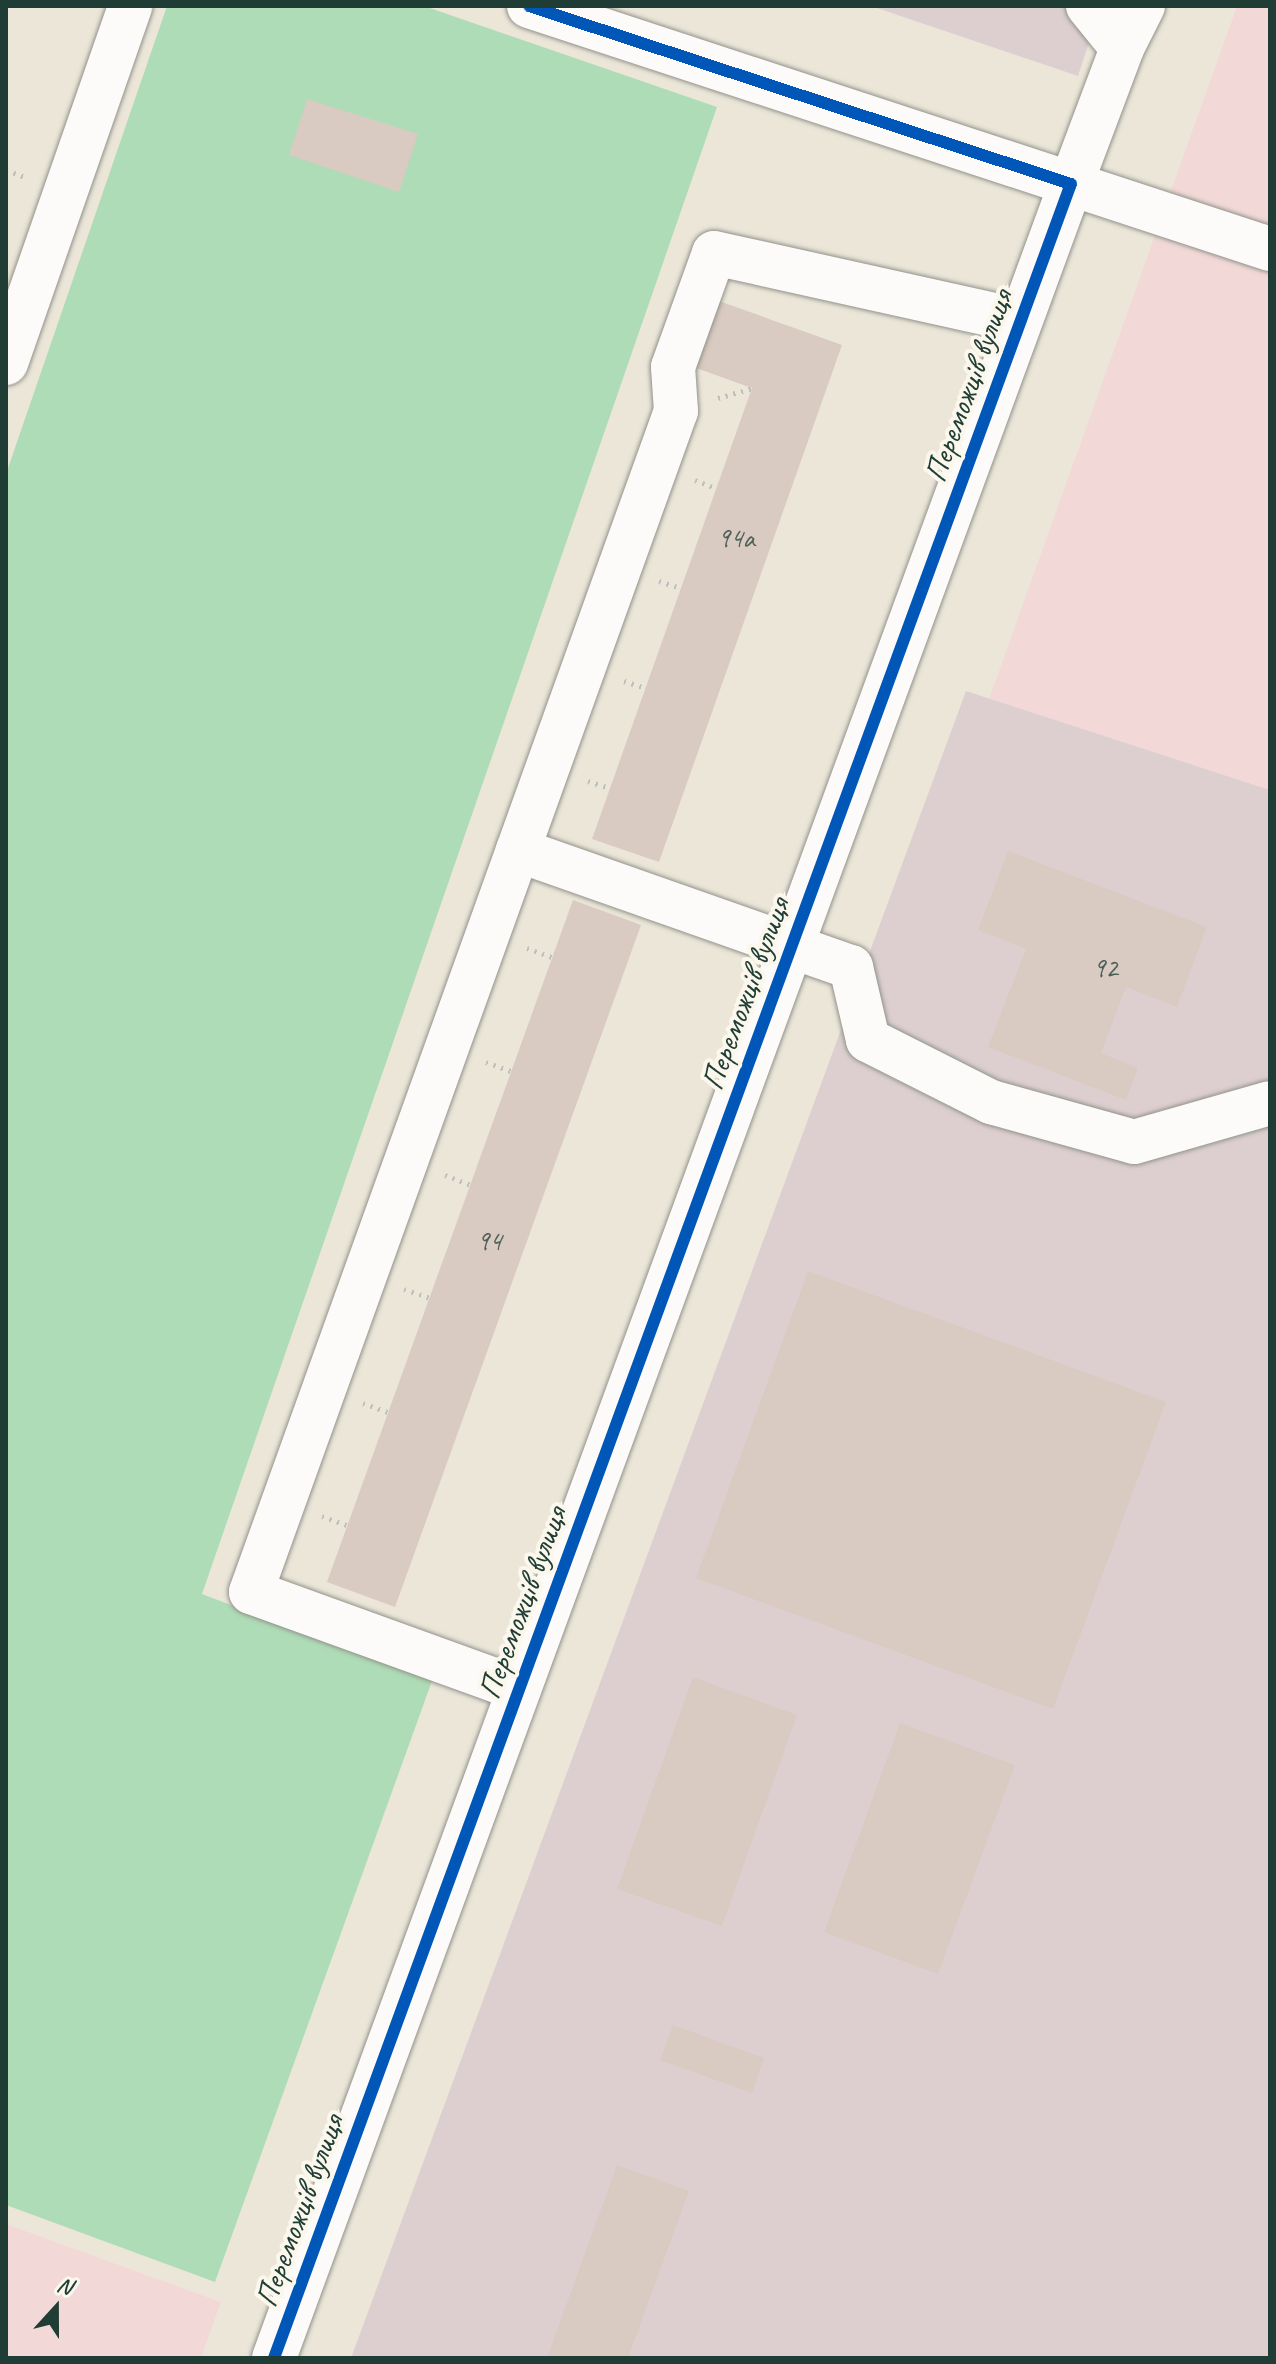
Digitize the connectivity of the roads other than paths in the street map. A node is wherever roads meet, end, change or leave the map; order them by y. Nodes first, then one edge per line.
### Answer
1 (130, 6) edge
2 (529, 6) edge
3 (1088, 6) edge
4 (1143, 6) edge
5 (1122, 48) junction
6 (1071, 184) junction
7 (1270, 249) edge
8 (1020, 321) junction
9 (6, 363) edge
10 (518, 850) junction
11 (792, 946) junction
12 (1270, 1103) edge
13 (519, 1689) junction
14 (274, 2358) edge

1 - 9 street
2 - 6 street
3 - 5 street
4 - 5 street, Переможців вулиця
5 - 6 street, Переможців вулиця
6 - 7 street
6 - 8 street, Переможців вулиця
8 - 10 street
8 - 11 street, Переможців вулиця
10 - 11 street
10 - 13 street
11 - 12 street
11 - 13 street, Переможців вулиця
13 - 14 street, Переможців вулиця

